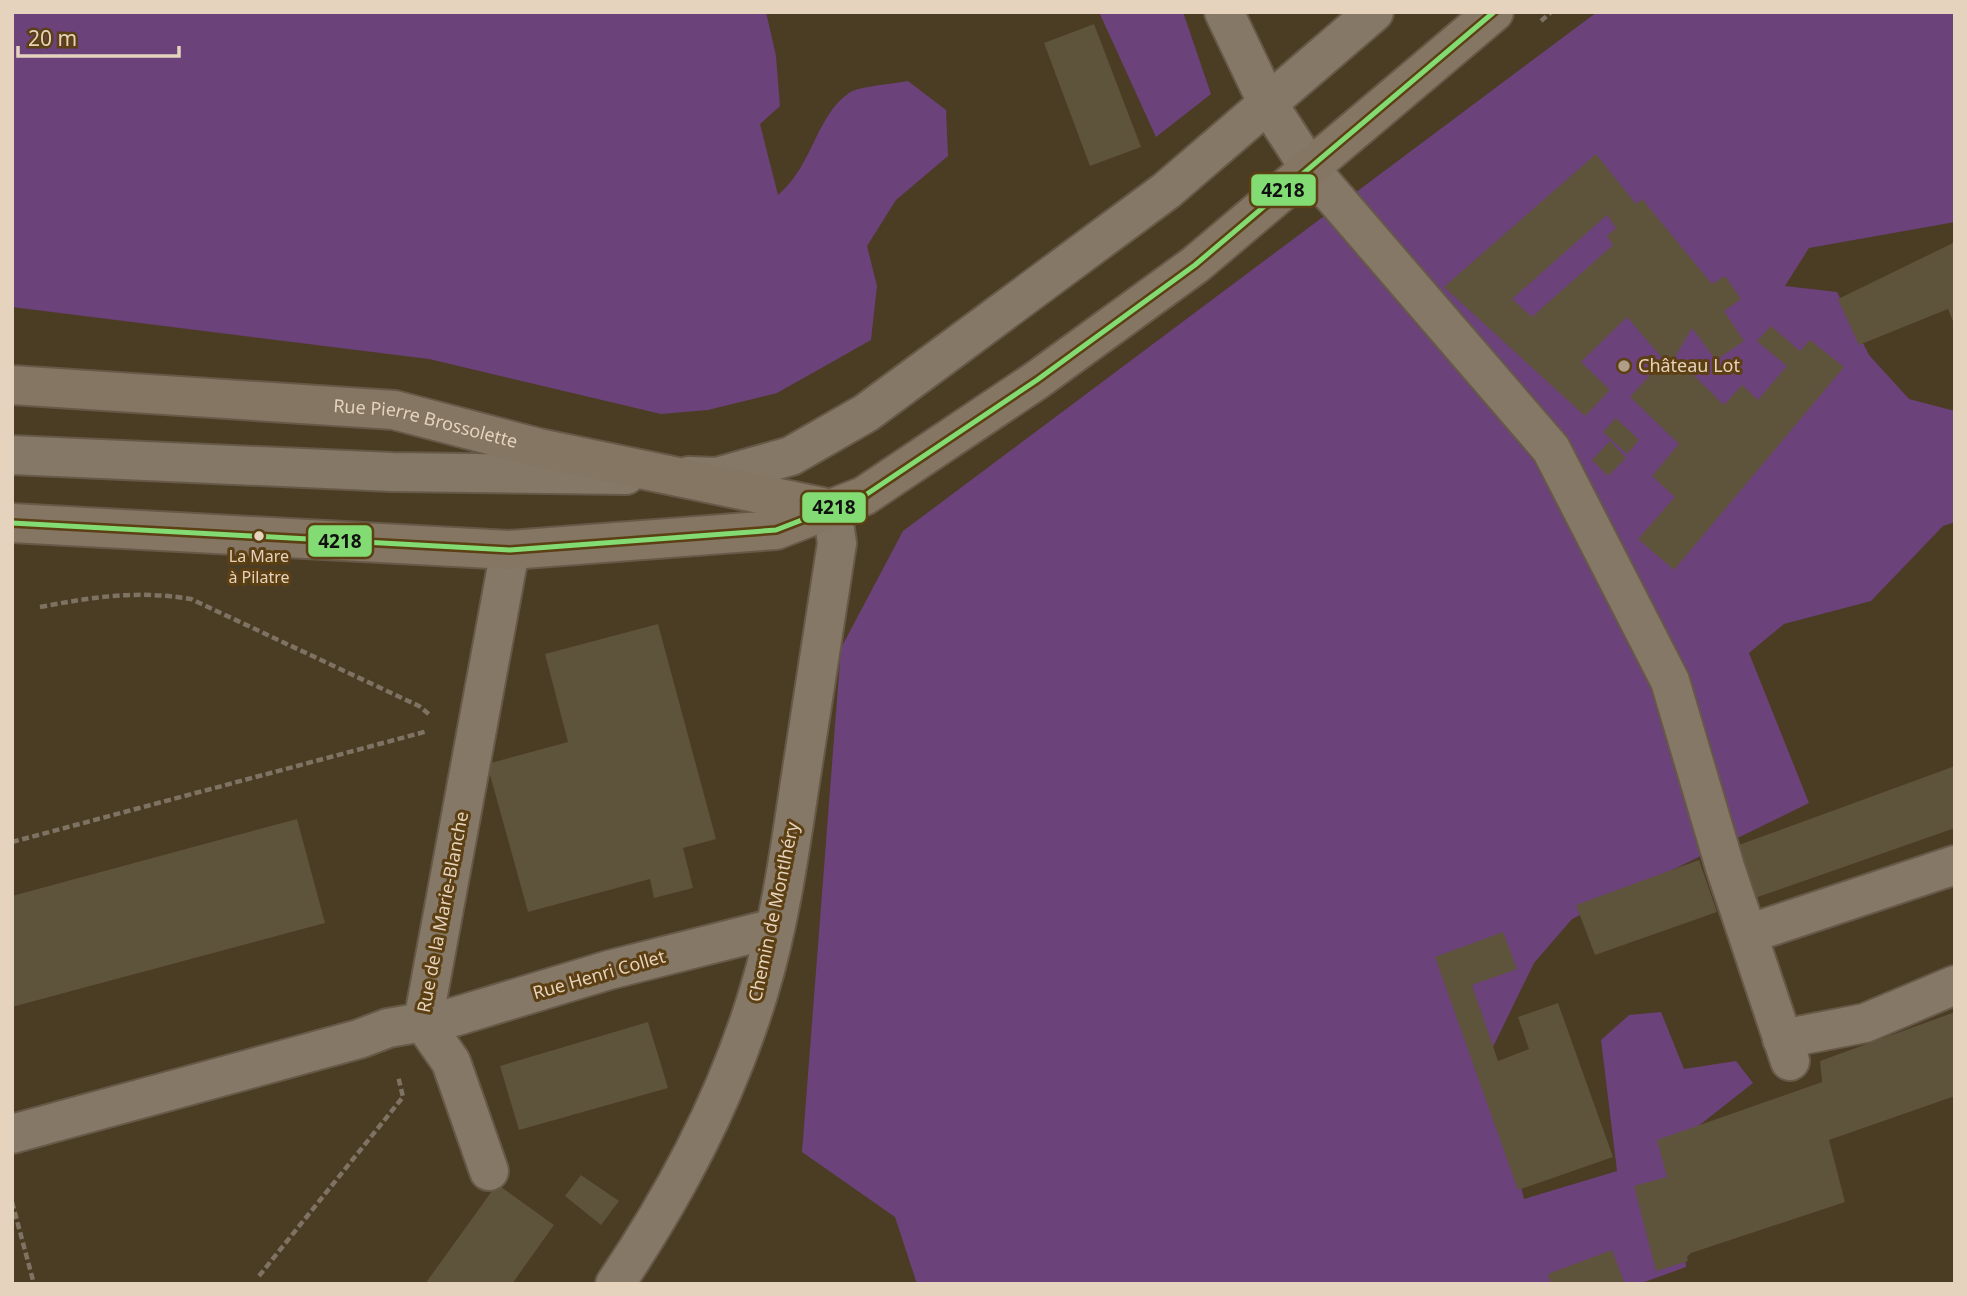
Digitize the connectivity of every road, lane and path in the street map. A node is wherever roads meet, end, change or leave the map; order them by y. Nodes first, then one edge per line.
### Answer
1 (1224, 12) edge
2 (1374, 12) edge
3 (1494, 12) edge
4 (1268, 104) junction
5 (1311, 169) junction
6 (12, 385) edge
7 (12, 455) edge
8 (678, 476) junction
9 (832, 509) junction
10 (12, 523) edge
11 (510, 550) junction
12 (40, 607) dead end
13 (461, 727) junction
14 (12, 842) edge
15 (1955, 865) edge
16 (775, 928) junction
17 (1748, 934) junction
18 (1955, 985) edge
19 (405, 1025) junction
20 (12, 1133) edge
21 (489, 1171) dead end
22 (12, 1202) edge
23 (259, 1276) dead end
24 (34, 1284) edge
25 (615, 1284) edge

1 - 4 street
2 - 4 street
3 - 5 main road
4 - 5 street
4 - 8 street
5 - 9 main road
5 - 17 street
6 - 8 main road, Rue Pierre Brossolette
7 - 8 street
8 - 9 main road, Rue Pierre Brossolette
9 - 11 main road
9 - 16 street, Chemin de Montlhéry
10 - 11 main road
11 - 13 street, Rue de la Marie-Blanche
12 - 13 path
13 - 14 path
13 - 19 street, Rue de la Marie-Blanche
15 - 17 street
16 - 19 street, Rue Henri Collet
16 - 25 street, Chemin de Montlhéry
17 - 18 street
19 - 20 street
19 - 21 street
19 - 23 path
22 - 24 path

